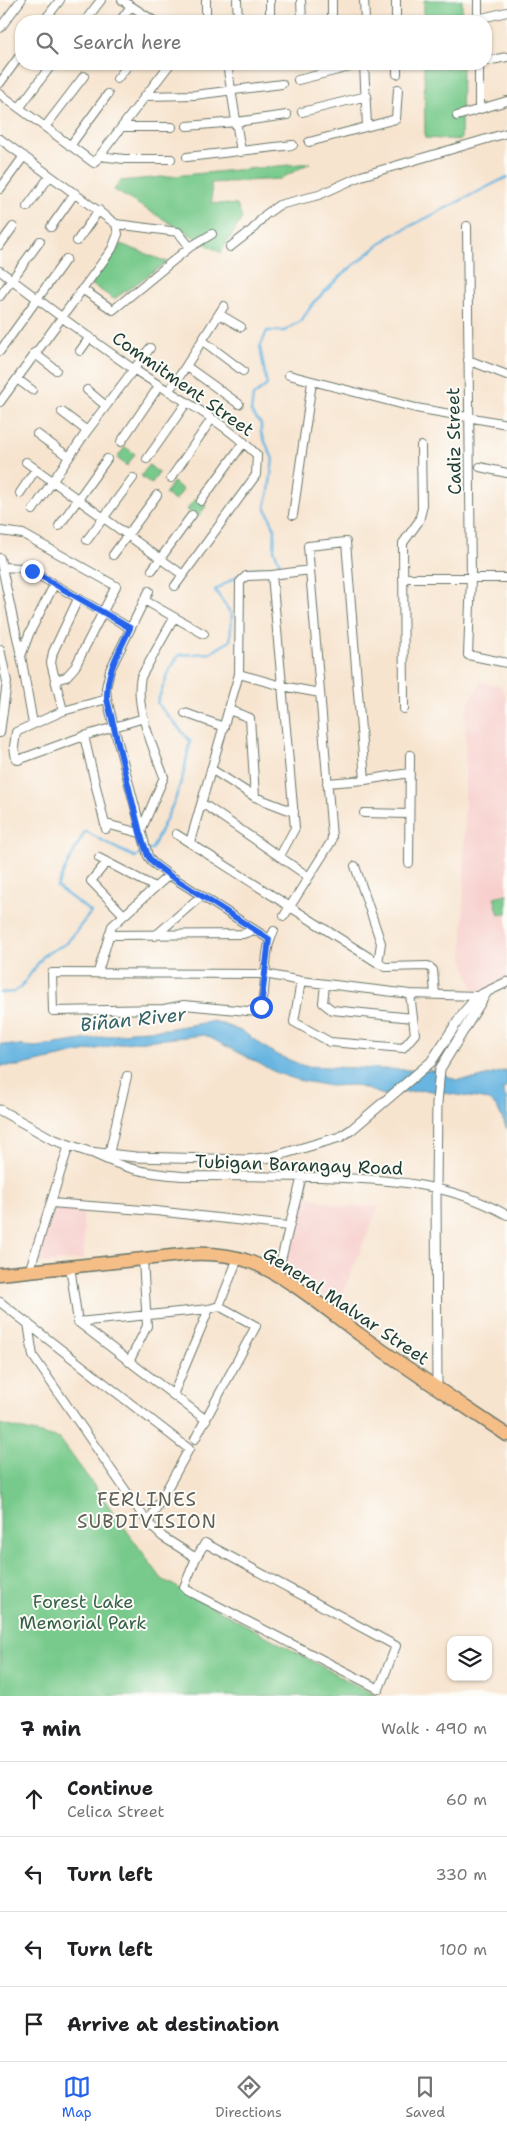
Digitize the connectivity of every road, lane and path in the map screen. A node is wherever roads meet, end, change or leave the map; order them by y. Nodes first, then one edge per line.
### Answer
1 (20, 0) edge
2 (60, 0) edge
3 (101, 0) edge
4 (122, 0) edge
5 (206, 0) edge
6 (238, 0) edge
7 (270, 0) edge
8 (301, 0) edge
9 (332, 0) edge
10 (364, 0) edge
11 (396, 0) edge
12 (478, 0) edge
13 (131, 6) junction
14 (507, 12) edge
15 (49, 15) edge
16 (90, 15) edge
17 (124, 15) edge
18 (145, 15) edge
19 (206, 15) edge
20 (238, 15) edge
21 (270, 15) edge
22 (302, 15) edge
23 (332, 15) edge
24 (365, 15) edge
25 (396, 15) edge
26 (478, 15) edge
27 (492, 16) edge
28 (0, 28) edge
29 (507, 57) edge
30 (492, 60) edge
31 (15, 62) edge
32 (48, 70) edge
33 (124, 70) edge
34 (165, 70) edge
35 (228, 70) edge
36 (339, 70) edge
37 (364, 70) edge
38 (397, 70) edge
39 (479, 70) edge
40 (397, 74) dead end
41 (84, 76) dead end
42 (117, 79) dead end
43 (298, 80) dead end
44 (0, 83) edge
45 (282, 84) dead end
46 (398, 89) dead end
47 (231, 90) junction
48 (0, 94) edge
49 (108, 94) dead end
50 (144, 96) junction
51 (367, 96) junction
52 (507, 101) edge
53 (20, 107) junction
54 (479, 109) junction
55 (302, 112) dead end
56 (287, 115) dead end
57 (457, 116) dead end
58 (236, 122) junction
59 (188, 126) dead end
60 (367, 126) junction
61 (45, 127) junction
62 (122, 127) junction
63 (172, 127) dead end
64 (507, 133) edge
65 (0, 139) edge
66 (309, 142) dead end
67 (293, 145) dead end
68 (70, 146) junction
69 (241, 152) junction
70 (24, 156) junction
71 (100, 156) junction
72 (187, 157) dead end
73 (171, 159) dead end
74 (50, 176) junction
75 (1, 185) edge
76 (75, 193) junction
77 (27, 207) dead end
78 (99, 210) junction
79 (116, 224) junction
80 (467, 226) dead end
81 (13, 227) dead end
82 (51, 227) dead end
83 (212, 234) dead end
84 (40, 241) dead end
85 (77, 241) dead end
86 (0, 245) edge
87 (190, 247) junction
88 (230, 247) dead end
89 (66, 259) dead end
90 (0, 271) edge
91 (12, 280) junction
92 (82, 289) junction
93 (0, 296) edge
94 (36, 298) junction
95 (224, 306) dead end
96 (219, 314) junction
97 (62, 316) junction
98 (241, 326) dead end
99 (90, 337) junction
100 (203, 341) junction
101 (150, 348) dead end
102 (0, 351) edge
103 (80, 351) dead end
104 (34, 353) junction
105 (468, 360) junction
106 (186, 366) junction
107 (133, 369) junction
108 (56, 370) dead end
109 (243, 371) dead end
110 (289, 375) dead end
111 (507, 375) edge
112 (17, 379) junction
113 (312, 382) junction
114 (159, 386) junction
115 (32, 390) dead end
116 (87, 390) dead end
117 (168, 391) junction
118 (0, 402) edge
119 (187, 402) junction
120 (239, 404) dead end
121 (106, 406) junction
122 (62, 412) dead end
123 (468, 416) junction
124 (211, 420) junction
125 (507, 424) edge
126 (87, 431) junction
127 (37, 434) dead end
128 (121, 442) dead end
129 (244, 442) junction
130 (421, 446) dead end
131 (69, 457) junction
132 (107, 459) dead end
133 (147, 459) dead end
134 (26, 462) dead end
135 (480, 468) dead end
136 (36, 470) junction
137 (507, 473) edge
138 (133, 478) dead end
139 (171, 478) dead end
140 (53, 482) junction
141 (20, 493) dead end
142 (157, 495) dead end
143 (78, 500) junction
144 (201, 501) dead end
145 (33, 510) dead end
146 (192, 515) dead end
147 (293, 515) dead end
148 (102, 517) junction
149 (59, 526) dead end
150 (0, 531) edge
151 (127, 535) junction
152 (87, 540) dead end
153 (113, 556) dead end
154 (0, 558) edge
155 (160, 559) junction
156 (2, 567) junction
157 (152, 570) dead end
158 (310, 570) junction
159 (183, 575) junction
160 (272, 575) junction
161 (404, 578) junction
162 (471, 578) junction
163 (507, 578) edge
164 (54, 585) junction
165 (175, 586) dead end
166 (149, 591) dead end
167 (78, 599) junction
168 (144, 600) junction
169 (103, 613) junction
170 (174, 618) junction
171 (130, 628) junction
172 (204, 634) dead end
173 (0, 649) edge
174 (21, 656) junction
175 (507, 664) edge
176 (239, 674) junction
177 (55, 680) junction
178 (282, 686) junction
179 (320, 692) junction
180 (107, 699) junction
181 (404, 709) dead end
182 (63, 710) junction
183 (229, 710) junction
184 (185, 713) dead end
185 (144, 718) junction
186 (33, 724) junction
187 (114, 727) junction
188 (224, 727) junction
189 (0, 733) edge
190 (84, 736) junction
191 (410, 755) dead end
192 (212, 769) junction
193 (409, 773) junction
194 (365, 780) junction
195 (328, 783) junction
196 (255, 797) junction
197 (202, 803) junction
198 (294, 812) junction
199 (364, 813) dead end
200 (409, 814) junction
201 (140, 833) junction
202 (176, 834) dead end
203 (190, 842) junction
204 (280, 856) junction
205 (99, 858) dead end
206 (106, 863) junction
207 (409, 863) dead end
208 (355, 866) dead end
209 (169, 875) junction
210 (309, 877) junction
211 (154, 887) junction
212 (201, 896) junction
213 (290, 908) junction
214 (124, 915) junction
215 (284, 916) dead end
216 (254, 930) junction
217 (274, 931) dead end
218 (109, 935) junction
219 (155, 936) junction
220 (269, 939) junction
221 (378, 963) junction
222 (98, 972) junction
223 (265, 974) junction
224 (301, 981) junction
225 (507, 982) edge
226 (325, 984) junction
227 (488, 992) junction
228 (410, 994) junction
229 (435, 994) junction
230 (478, 996) junction
231 (413, 1018) junction
232 (126, 1076) dead end
233 (0, 1110) edge
234 (69, 1145) junction
235 (89, 1152) junction
236 (109, 1154) junction
237 (302, 1176) junction
238 (436, 1188) junction
239 (51, 1203) junction
240 (507, 1215) edge
241 (288, 1226) junction
242 (238, 1258) junction
243 (143, 1259) junction
244 (70, 1266) junction
245 (29, 1272) junction
246 (0, 1274) edge
247 (276, 1276) junction
248 (0, 1302) edge
249 (219, 1306) junction
250 (209, 1309) junction
251 (146, 1315) junction
252 (78, 1322) junction
253 (28, 1323) junction
254 (130, 1362) junction
255 (437, 1388) junction
256 (173, 1394) junction
257 (206, 1420) junction
258 (507, 1436) edge
259 (196, 1439) dead end
260 (148, 1523) junction
261 (196, 1558) junction

1 - 28 street
2 - 15 street
3 - 16 street
4 - 13 street
5 - 19 street
6 - 20 street
7 - 21 street
8 - 22 street
9 - 23 street
10 - 24 street
11 - 25 street
12 - 26 street
13 - 17 street
13 - 18 street
14 - 27 street
29 - 30 street
31 - 44 street
32 - 53 street
33 - 42 street
34 - 50 street
35 - 47 street
36 - 43 street
37 - 51 street
38 - 40 street
39 - 54 street
41 - 61 street
45 - 47 street
46 - 60 street
47 - 50 street
47 - 58 street
48 - 53 street
49 - 68 street
50 - 62 street
51 - 55 street
51 - 60 street
52 - 54 street
53 - 61 street
54 - 57 street
56 - 58 street
58 - 59 street
58 - 69 street
60 - 66 street
61 - 68 street
62 - 63 street
62 - 71 street
64 - 88 street
65 - 70 street
67 - 69 street
68 - 71 street
69 - 72 street
70 - 74 street
70 - 75 street
71 - 73 street
74 - 76 street
74 - 77 street
76 - 78 street
76 - 82 street
78 - 79 street
78 - 85 street
79 - 87 street
79 - 92 street
80 - 105 street, Cadiz Street
81 - 86 street
83 - 87 street
84 - 91 street
87 - 92 street
89 - 94 street
90 - 91 street, Commitment Street
91 - 93 street
91 - 94 street, Commitment Street
92 - 97 street
94 - 97 street, Commitment Street
94 - 102 street
95 - 96 street
96 - 98 street
96 - 100 street
97 - 99 street, Commitment Street
97 - 104 street
99 - 103 street
99 - 107 street, Commitment Street
100 - 106 street
100 - 109 street
101 - 107 street
104 - 108 street
104 - 112 street
105 - 111 street
105 - 123 street, Cadiz Street
106 - 117 street
106 - 120 street
107 - 114 street, Commitment Street
107 - 121 street
110 - 113 street
112 - 115 street
112 - 118 street
113 - 123 street
113 - 147 street
114 - 117 street, Commitment Street
114 - 128 street
116 - 121 street
117 - 119 street, Commitment Street
119 - 124 street, Commitment Street
119 - 133 street
121 - 126 street
122 - 126 street
123 - 125 street
123 - 162 street, Cadiz Street
124 - 129 street, Commitment Street
124 - 139 street
126 - 131 street
127 - 131 street
129 - 144 street
129 - 159 street, Commitment Street
130 - 161 street
131 - 140 street
132 - 143 street
134 - 136 street
135 - 137 street
136 - 140 street
136 - 141 street
138 - 148 street
140 - 143 street
140 - 145 street
142 - 151 street
143 - 148 street
143 - 149 street
146 - 155 street
148 - 151 street
148 - 152 street
150 - 169 street
151 - 153 street
151 - 155 street
154 - 156 street
155 - 157 street
155 - 159 street
156 - 164 street
156 - 174 street
158 - 160 street
158 - 179 street
158 - 194 street
159 - 165 street, Commitment Street
160 - 176 street
160 - 178 street
161 - 162 street
161 - 181 street
162 - 163 street
162 - 175 street, Cadiz Street
164 - 167 street
164 - 174 street
166 - 168 street
167 - 169 street
167 - 177 street
168 - 170 street
168 - 171 street
169 - 171 street
169 - 177 street
170 - 172 street
170 - 185 street
171 - 180 street
173 - 189 street
174 - 186 street
176 - 178 street
176 - 183 street
177 - 182 street
178 - 179 street
178 - 198 street
179 - 195 street
180 - 182 street
180 - 187 street
182 - 186 street
183 - 188 street
183 - 196 street
184 - 188 street
185 - 187 street
185 - 201 street
186 - 190 street
187 - 190 street
187 - 201 street
188 - 192 street
190 - 201 street
191 - 193 street
192 - 196 street
192 - 197 street
193 - 194 street
193 - 200 street
194 - 195 street
195 - 210 street
196 - 198 street
197 - 203 street
197 - 204 street
198 - 204 street
199 - 200 street
200 - 207 street
201 - 209 street
202 - 203 street
203 - 213 street
204 - 210 street
205 - 206 street
206 - 211 street
206 - 214 street
208 - 221 street
209 - 211 street
209 - 212 street
210 - 213 street
211 - 214 street
212 - 216 street
212 - 219 street
213 - 215 street
213 - 221 street
214 - 218 street
216 - 219 street
216 - 220 street
217 - 220 street
218 - 219 street
218 - 222 street
220 - 223 street
221 - 229 street
222 - 223 street
222 - 223 street
223 - 224 street
224 - 226 street
224 - 231 street
225 - 227 street
226 - 228 street
226 - 231 street
227 - 230 street
227 - 238 street
228 - 229 street
228 - 231 street
229 - 230 street
230 - 236 street
232 - 236 street
233 - 234 street
234 - 235 street
234 - 239 street
235 - 236 street
235 - 237 street, Tubigan Barangay Road
237 - 238 street, Tubigan Barangay Road
237 - 241 street
238 - 240 street, Tubigan Barangay Road
238 - 255 street
239 - 241 street
239 - 245 street
241 - 247 street
242 - 243 highway, General Malvar Street
242 - 247 highway, General Malvar Street
242 - 249 street
243 - 244 highway, General Malvar Street
243 - 251 street
244 - 245 highway, General Malvar Street
244 - 252 street
245 - 246 highway, General Malvar Street
247 - 255 highway, General Malvar Street
248 - 253 street
249 - 250 street
249 - 257 street
250 - 251 street
250 - 256 street
251 - 252 street
251 - 254 street
252 - 254 street
253 - 260 street
253 - 260 street
254 - 256 street
255 - 258 highway, General Malvar Street
256 - 257 street
257 - 259 street
260 - 261 street
261 - 261 street

